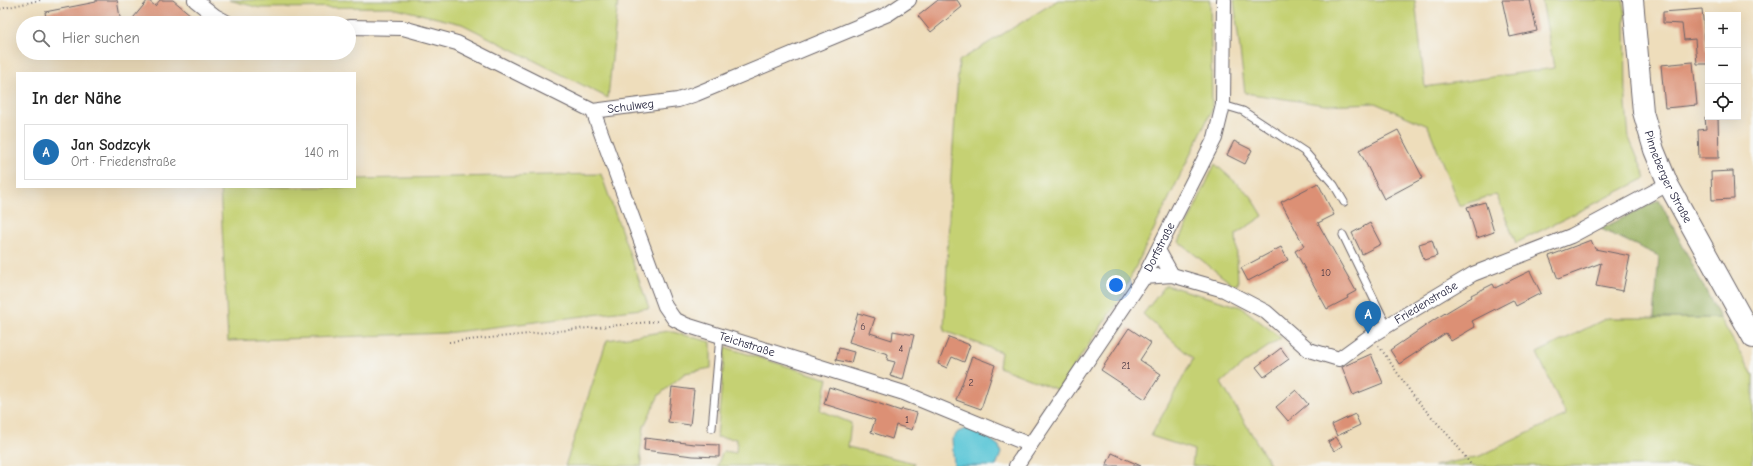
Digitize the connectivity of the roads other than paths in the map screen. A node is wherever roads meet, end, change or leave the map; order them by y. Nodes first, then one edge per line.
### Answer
1 (195, 0) edge
2 (909, 0) edge
3 (1224, 0) edge
4 (1633, 0) edge
5 (215, 16) edge
6 (356, 27) edge
7 (1224, 105) junction
8 (593, 111) junction
9 (1668, 184) junction
10 (1344, 202) dead end
11 (1343, 235) dead end
12 (1158, 250) junction
13 (1172, 275) junction
14 (1144, 277) junction
15 (1387, 326) junction
16 (720, 336) junction
17 (1753, 338) edge
18 (712, 428) dead end
19 (1030, 445) junction
20 (1016, 466) edge

1 - 5 street
2 - 8 street, Schulweg
3 - 7 street, Dorfstraße
4 - 9 main road, Pinneberger Straße
6 - 8 street, Schulweg
7 - 10 lane
7 - 12 street, Dorfstraße
8 - 16 street, Teichstraße
9 - 15 street, Friedenstraße
9 - 17 main road, Pinneberger Straße
11 - 15 lane
12 - 13 street
12 - 14 street, Dorfstraße
13 - 14 street, Friedenstraße
13 - 15 street, Friedenstraße
14 - 19 street, Dorfstraße
16 - 18 lane
16 - 19 street, Teichstraße
19 - 20 street, Dorfstraße

